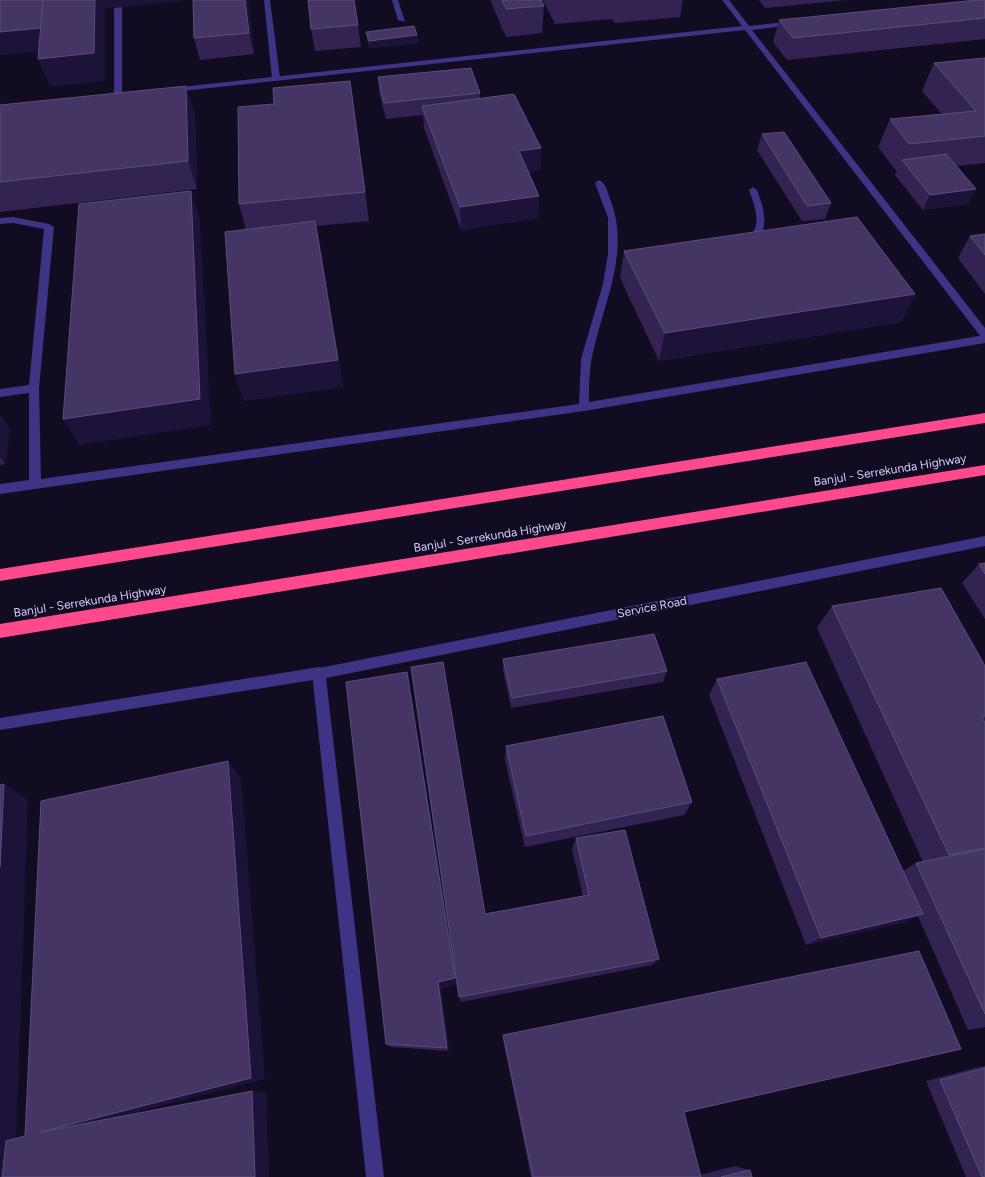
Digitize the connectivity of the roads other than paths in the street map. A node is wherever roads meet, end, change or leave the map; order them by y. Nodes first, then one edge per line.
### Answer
1 (267, 0) edge
2 (395, 0) edge
3 (725, 0) edge
4 (118, 5) dead end
5 (402, 20) dead end
6 (806, 22) edge
7 (746, 28) junction
8 (276, 78) junction
9 (168, 90) edge
10 (128, 94) edge
11 (108, 96) edge
12 (118, 96) junction
13 (599, 183) dead end
14 (752, 190) dead end
15 (0, 222) edge
16 (735, 245) edge
17 (985, 335) edge
18 (985, 339) edge
19 (34, 388) junction
20 (0, 393) edge
21 (584, 407) junction
22 (985, 418) edge
23 (985, 470) edge
24 (35, 483) junction
25 (0, 489) edge
26 (985, 541) edge
27 (0, 575) edge
28 (0, 631) edge
29 (319, 673) junction
30 (0, 724) edge
31 (375, 1177) edge

1 - 8 street
2 - 5 street
3 - 7 street
4 - 12 street
6 - 7 street
7 - 8 street
7 - 17 street
8 - 9 street
10 - 12 street
11 - 12 street
13 - 21 street
14 - 16 street
15 - 19 street
18 - 21 street
19 - 20 street
19 - 24 street
21 - 24 street
22 - 27 highway
23 - 28 highway, Banjul - Serrekunda Highway
24 - 25 street
26 - 29 street, Service Road
29 - 30 street, Service Road
29 - 31 street

